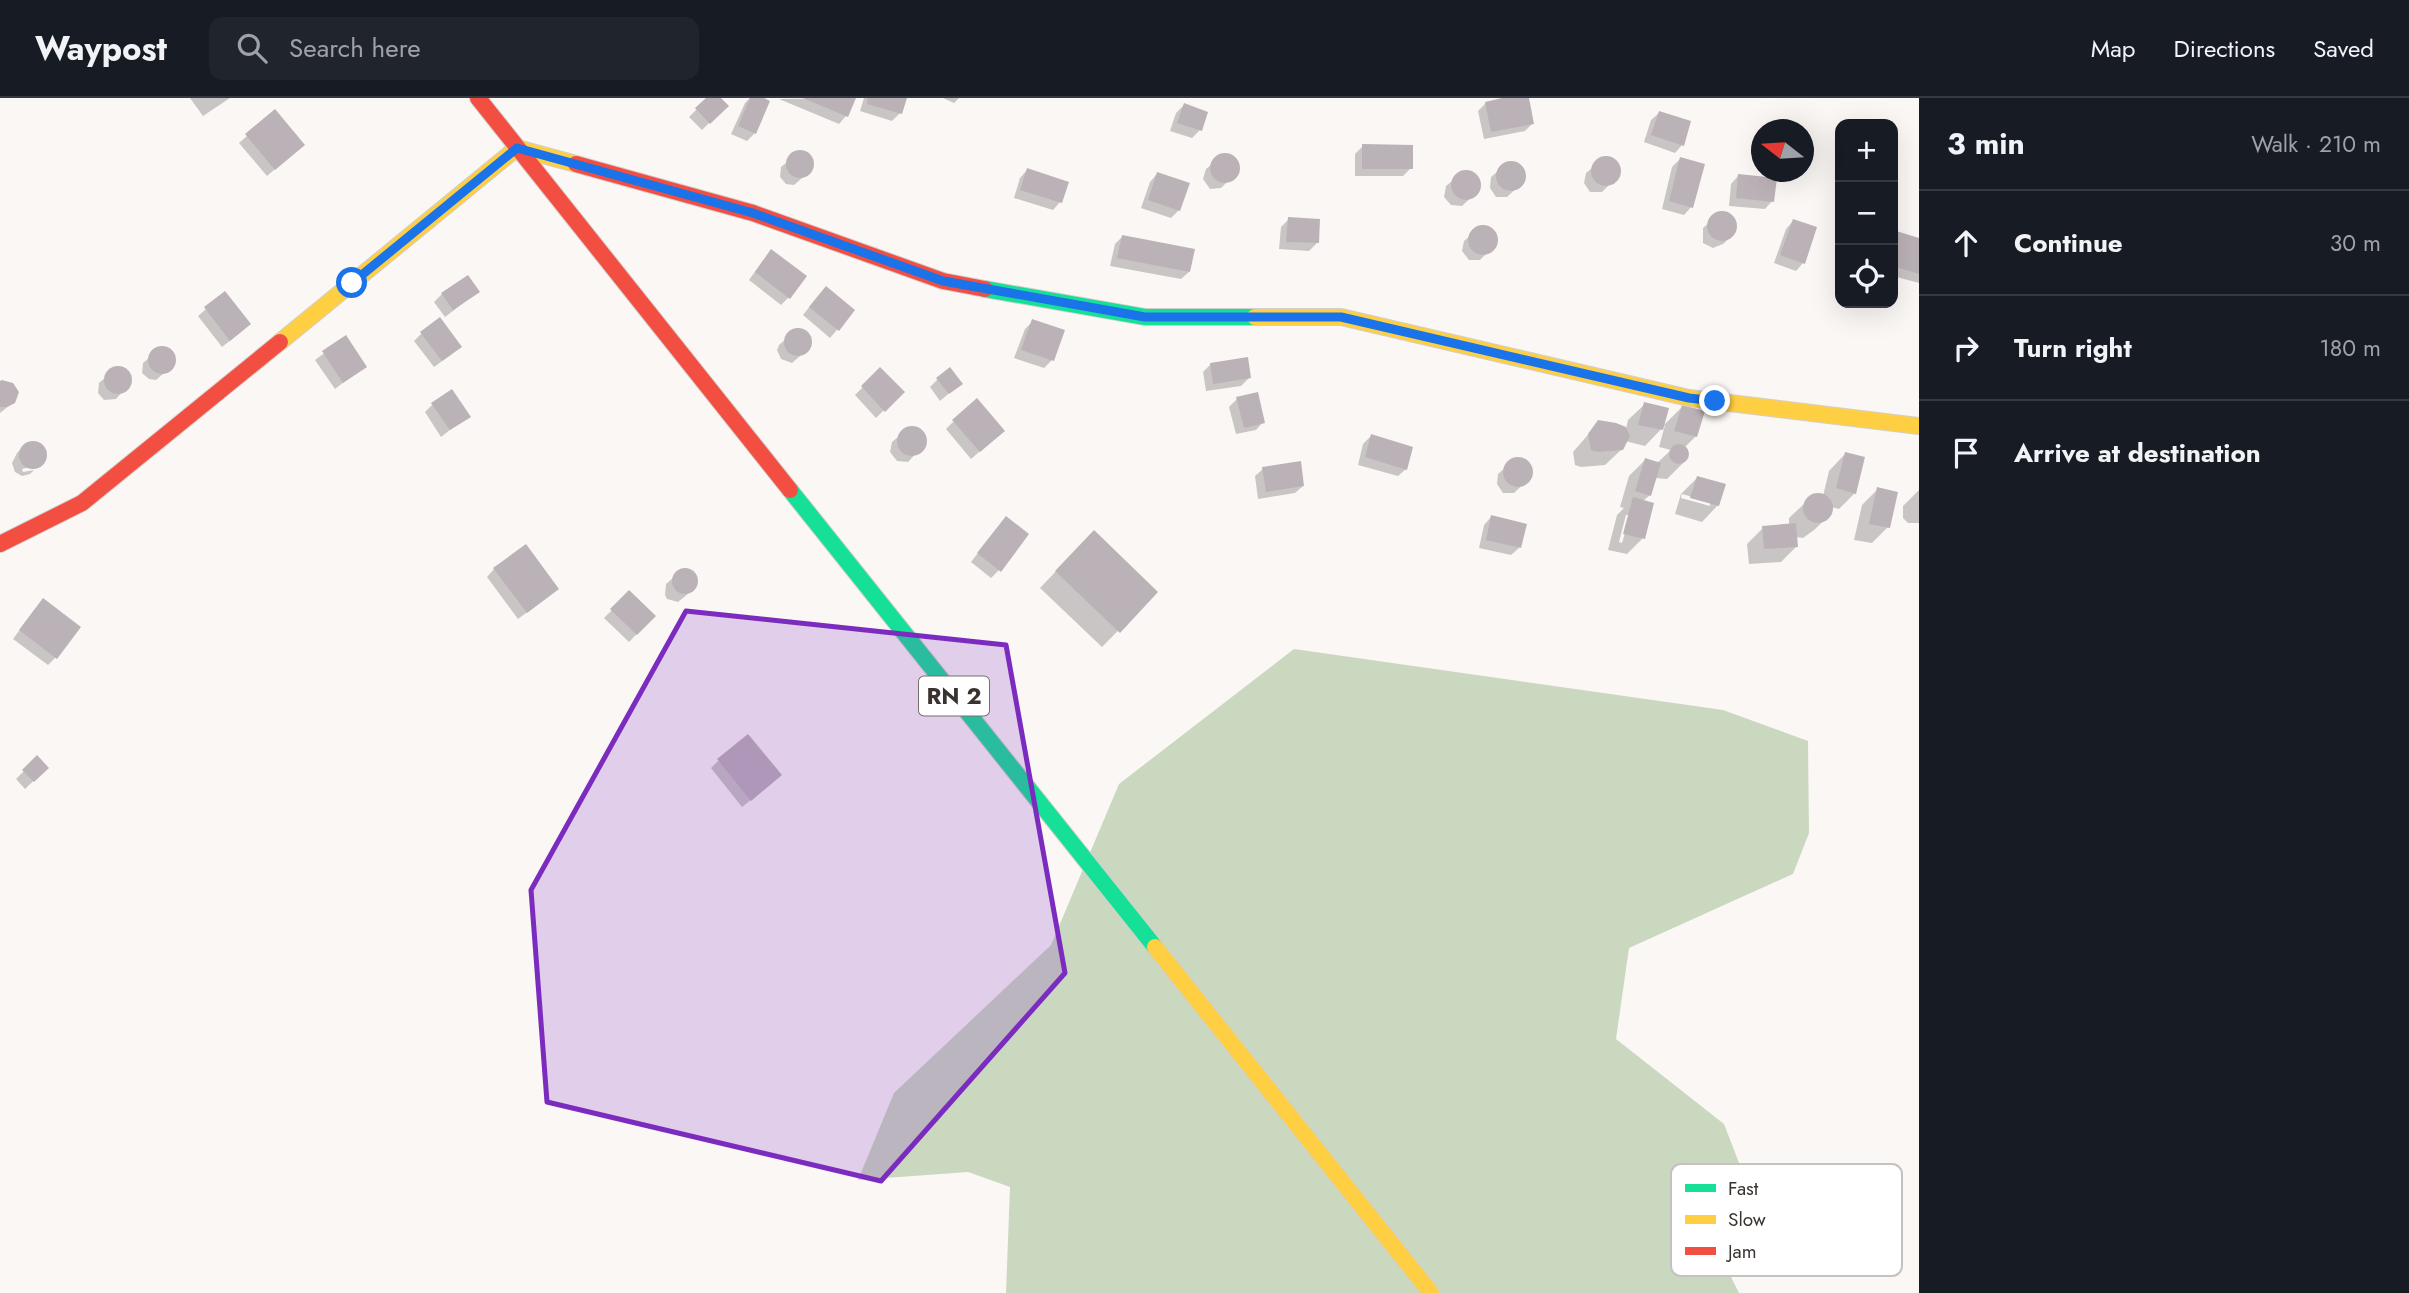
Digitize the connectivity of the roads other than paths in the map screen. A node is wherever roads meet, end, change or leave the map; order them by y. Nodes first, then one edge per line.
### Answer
1 (478, 98) edge
2 (517, 148) junction
3 (1919, 426) edge
4 (0, 544) edge
5 (1431, 1293) edge

1 - 2 street, RN 2
2 - 3 street
2 - 4 street
2 - 5 street, RN 2

